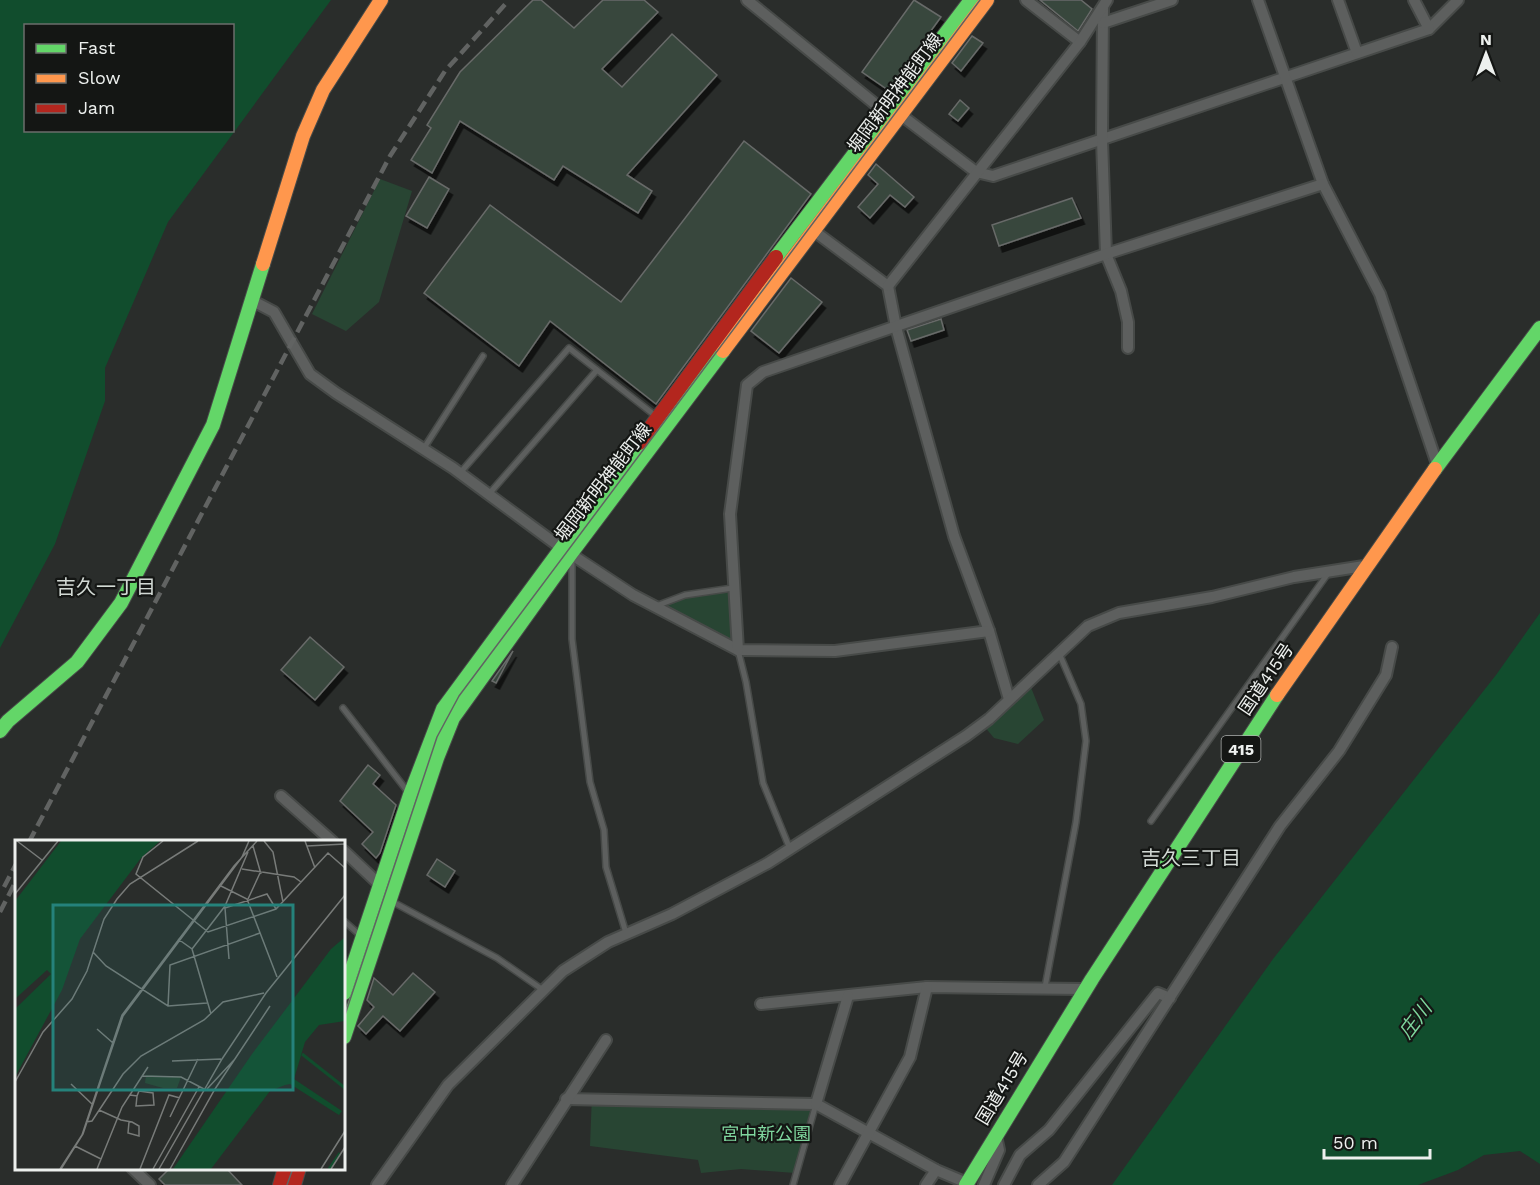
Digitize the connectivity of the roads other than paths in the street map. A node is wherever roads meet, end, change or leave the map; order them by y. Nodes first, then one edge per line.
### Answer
1 (381, 0) edge
2 (747, 0) edge
3 (971, 0) edge
4 (987, 0) edge
5 (1026, 0) edge
6 (1172, 0) edge
7 (1258, 0) edge
8 (1338, 0) edge
9 (1414, 0) edge
10 (1458, 0) edge
11 (1105, 4) edge
12 (1103, 23) junction
13 (1429, 29) junction
14 (1080, 42) junction
15 (1357, 53) junction
16 (1286, 77) junction
17 (885, 112) junction
18 (901, 115) junction
19 (1102, 140) junction
20 (976, 172) junction
21 (1323, 184) junction
22 (802, 222) junction
23 (815, 231) junction
24 (1106, 254) junction
25 (888, 286) junction
26 (251, 300) junction
27 (896, 327) junction
28 (1540, 328) edge
29 (1128, 348) dead end
30 (483, 356) dead end
31 (597, 370) junction
32 (658, 418) junction
33 (423, 450) junction
34 (1437, 464) junction
35 (460, 473) junction
36 (489, 494) junction
37 (566, 550) junction
38 (1364, 566) junction
39 (1330, 571) junction
40 (733, 588) junction
41 (655, 606) junction
42 (989, 631) junction
43 (1392, 648) dead end
44 (738, 650) junction
45 (1059, 653) junction
46 (1009, 699) junction
47 (343, 708) dead end
48 (0, 731) edge
49 (410, 795) junction
50 (280, 796) dead end
51 (1151, 821) dead end
52 (331, 840) edge
53 (790, 849) junction
54 (345, 852) edge
55 (380, 885) junction
56 (389, 900) junction
57 (345, 922) edge
58 (626, 933) junction
59 (362, 937) junction
60 (927, 987) junction
61 (1045, 987) junction
62 (1083, 989) junction
63 (345, 990) edge
64 (543, 990) junction
65 (848, 996) junction
66 (1170, 998) junction
67 (761, 1004) dead end
68 (345, 1034) edge
69 (606, 1040) dead end
70 (566, 1099) junction
71 (816, 1104) junction
72 (868, 1132) junction
73 (996, 1132) junction
74 (134, 1170) edge
75 (284, 1170) edge
76 (298, 1170) edge
77 (936, 1170) junction
78 (966, 1184) edge
79 (150, 1185) edge
80 (280, 1185) edge
81 (294, 1185) edge
82 (376, 1185) edge
83 (512, 1185) edge
84 (793, 1185) edge
85 (840, 1185) edge
86 (926, 1185) edge
87 (984, 1185) edge
88 (1004, 1185) edge
89 (1038, 1185) edge

1 - 26 main road
2 - 17 street
3 - 17 main road, 堀岡新明神能町線
4 - 18 main road, 堀岡新明神能町線
5 - 14 street
6 - 12 street
7 - 16 street
8 - 15 street
9 - 13 street
10 - 13 street
11 - 12 street
11 - 14 street
12 - 19 street
13 - 15 street
14 - 20 street
15 - 16 street
16 - 19 street
16 - 21 street
17 - 18 street
17 - 22 main road, 堀岡新明神能町線
18 - 20 street
18 - 23 main road, 堀岡新明神能町線
19 - 20 street
19 - 24 street
20 - 25 street
21 - 24 street
21 - 34 street
22 - 23 street
22 - 32 main road, 堀岡新明神能町線
23 - 25 street
23 - 37 main road, 堀岡新明神能町線
24 - 27 street
24 - 29 street
25 - 27 street
26 - 33 street
26 - 48 main road
27 - 40 street
27 - 42 street
28 - 34 main road, 国道415号 / 415
30 - 33 lane
31 - 32 lane
31 - 35 lane
31 - 36 lane
32 - 37 main road, 堀岡新明神能町線
33 - 35 street
34 - 38 main road, 国道415号 / 415
35 - 36 street
36 - 37 street
37 - 41 street
37 - 49 main road, 堀岡新明神能町線
37 - 56 main road, 堀岡新明神能町線
37 - 58 lane
38 - 39 street
38 - 62 main road, 国道415号 / 415
39 - 45 street
39 - 51 lane
40 - 41 lane
40 - 44 street
41 - 44 street
42 - 44 street
42 - 46 street
43 - 66 street
44 - 53 lane
45 - 46 street
45 - 61 lane
46 - 53 street
47 - 49 lane
49 - 55 main road, 堀岡新明神能町線
50 - 52 street
53 - 58 street
54 - 55 street
55 - 56 lane
55 - 59 main road, 堀岡新明神能町線
56 - 64 lane
56 - 68 main road, 堀岡新明神能町線
57 - 59 lane
58 - 64 street
59 - 63 main road, 堀岡新明神能町線
60 - 61 street
60 - 65 street
60 - 72 street
61 - 62 street
62 - 73 main road, 国道415号 / 415
64 - 82 street
65 - 67 street
65 - 71 street
66 - 88 street
66 - 89 street
69 - 70 street
70 - 71 street
70 - 83 street
71 - 72 street
71 - 84 lane
72 - 77 street
72 - 85 street
73 - 78 main road, 国道415号 / 415
73 - 87 street
74 - 79 street
75 - 80 main road
76 - 81 main road
77 - 78 street
77 - 86 street

